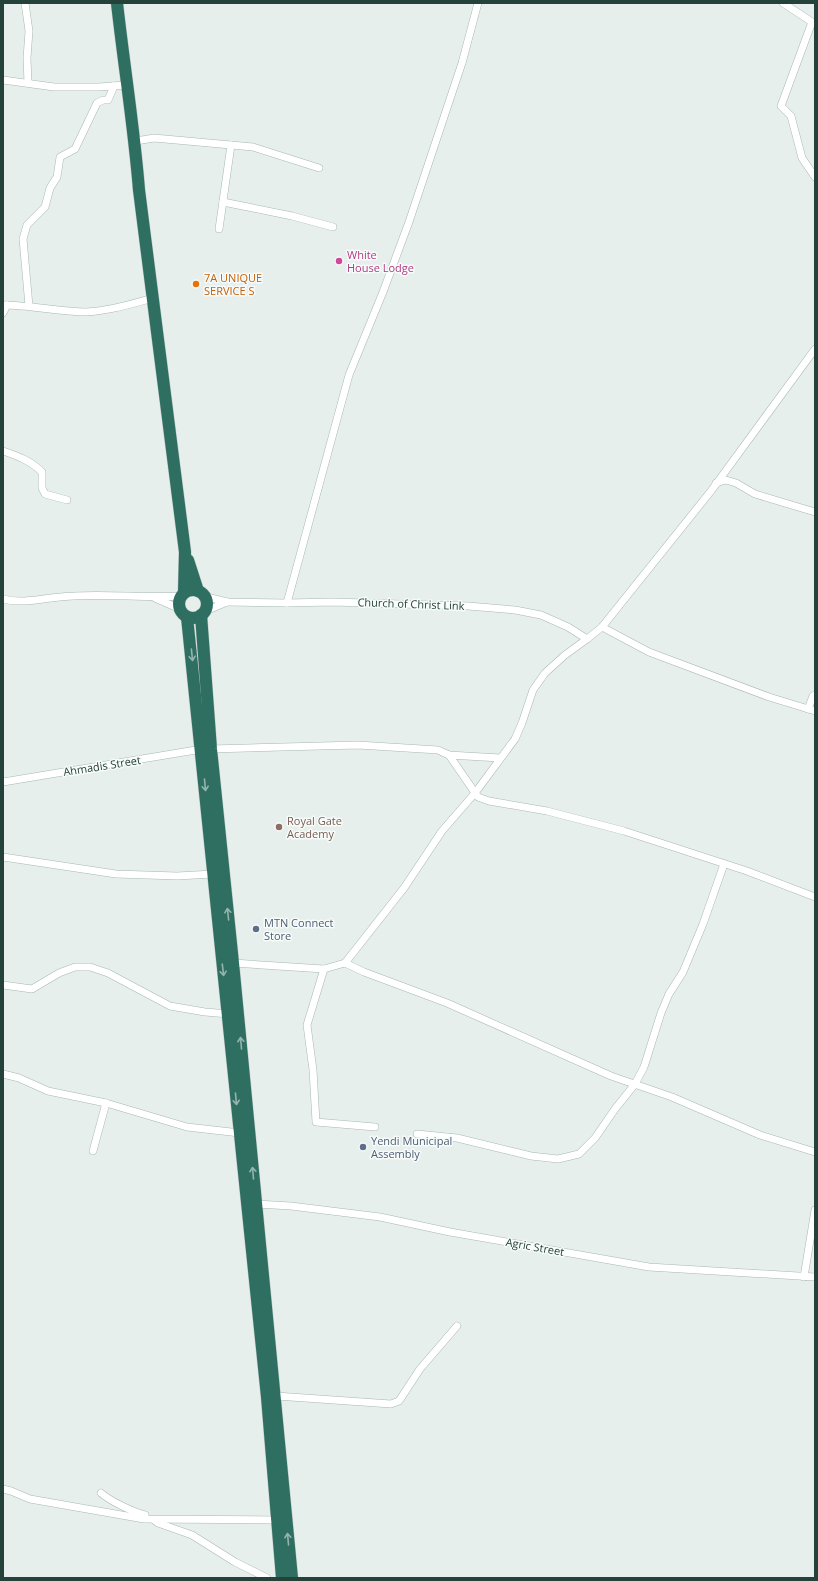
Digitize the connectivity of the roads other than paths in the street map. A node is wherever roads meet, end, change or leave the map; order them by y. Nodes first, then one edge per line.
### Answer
1 (25, 3) edge
2 (117, 3) edge
3 (478, 3) edge
4 (783, 3) edge
5 (813, 20) edge
6 (3, 80) edge
7 (28, 83) junction
8 (126, 85) junction
9 (114, 86) junction
10 (136, 141) junction
11 (231, 144) junction
12 (319, 168) dead end
13 (815, 177) edge
14 (223, 202) junction
15 (333, 227) dead end
16 (219, 229) dead end
17 (153, 298) junction
18 (5, 305) edge
19 (29, 306) junction
20 (3, 313) edge
21 (815, 349) edge
22 (3, 451) edge
23 (716, 483) junction
24 (67, 500) dead end
25 (815, 512) edge
26 (185, 552) junction
27 (183, 594) junction
28 (201, 594) junction
29 (153, 597) junction
30 (3, 598) edge
31 (227, 602) junction
32 (287, 603) junction
33 (184, 613) junction
34 (202, 614) junction
35 (602, 627) junction
36 (587, 639) junction
37 (815, 695) edge
38 (808, 709) junction
39 (815, 711) edge
40 (206, 749) junction
41 (449, 755) junction
42 (500, 758) junction
43 (3, 782) edge
44 (475, 793) junction
45 (3, 858) edge
46 (724, 864) junction
47 (213, 874) junction
48 (815, 897) edge
49 (233, 963) junction
50 (345, 963) junction
51 (324, 969) junction
52 (3, 985) edge
53 (229, 1014) junction
54 (3, 1074) edge
55 (635, 1084) junction
56 (106, 1103) junction
57 (375, 1127) dead end
58 (240, 1134) junction
59 (416, 1134) dead end
60 (92, 1151) dead end
61 (815, 1152) edge
62 (252, 1205) junction
63 (815, 1210) edge
64 (804, 1277) junction
65 (815, 1277) edge
66 (457, 1326) dead end
67 (276, 1396) junction
68 (3, 1490) edge
69 (101, 1493) dead end
70 (154, 1519) junction
71 (277, 1520) junction
72 (267, 1578) edge
73 (282, 1578) edge
74 (292, 1578) edge

1 - 7 street
2 - 8 highway
3 - 32 street
4 - 5 street
5 - 13 street
6 - 7 street
7 - 9 street
8 - 9 street
8 - 10 highway
9 - 19 street
10 - 11 street
10 - 17 highway
11 - 12 street
11 - 14 street
14 - 15 street
14 - 16 street
17 - 19 street
17 - 26 highway
18 - 19 street
18 - 20 street
21 - 23 street
22 - 24 street
23 - 25 street
23 - 35 street
26 - 27 highway
26 - 28 highway
27 - 28 highway
27 - 29 street
27 - 33 highway
28 - 31 street, Church of Christ Link
28 - 34 highway
29 - 30 street
29 - 33 street
31 - 32 street, Church of Christ Link
31 - 34 street, Church of Christ Link
32 - 36 street, Church of Christ Link
33 - 34 highway
33 -> 40 highway
34 - 40 highway
35 - 36 street
35 - 38 street
36 - 42 street
37 - 38 street
38 - 39 street
40 - 41 street, Ahmadis Street
40 - 43 street, Ahmadis Street
40 -> 47 highway
49 -> 40 highway
41 - 42 street, Ahmadis Street
41 - 44 street
42 - 44 street
44 - 46 street
44 - 50 street
45 - 47 street
46 - 48 street
46 - 55 street
47 -> 53 highway
49 - 51 street
62 -> 49 highway
50 - 51 street
50 - 55 street
51 - 57 street
52 - 53 street
53 -> 58 highway
54 - 56 street
55 - 59 street
55 - 61 street
56 - 58 street
56 - 60 street
58 - 62 highway
62 - 64 street, Agric Street
62 - 67 highway
62 - 71 highway
63 - 64 street
64 - 65 street, Agric Street
66 - 67 street
74 -> 67 highway
68 - 70 street
69 - 70 street
70 - 71 street
70 - 72 street
71 - 73 highway

